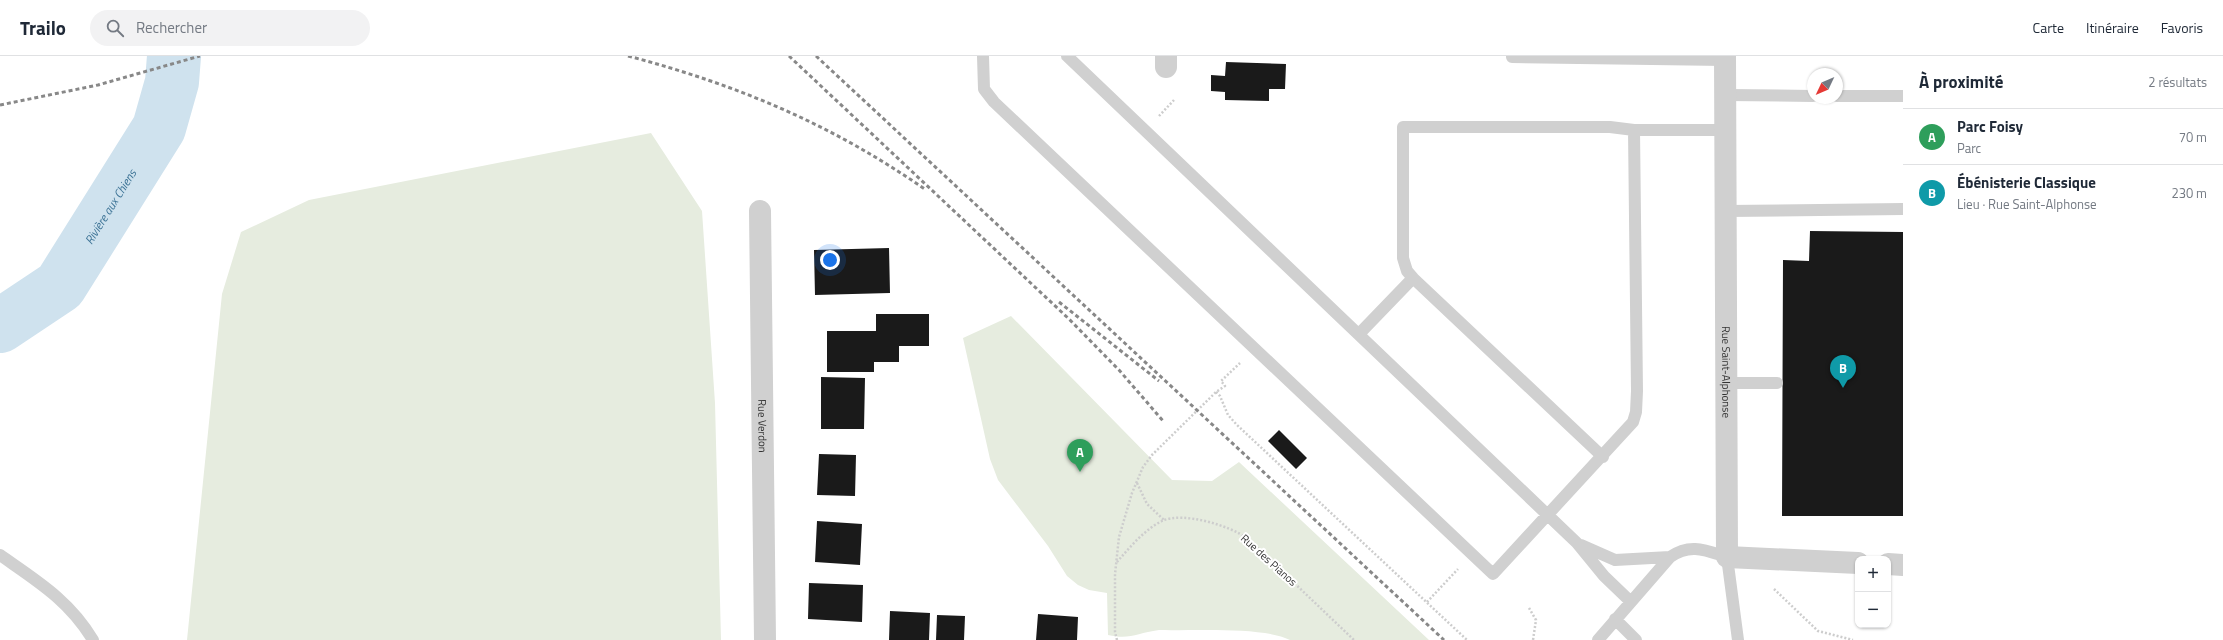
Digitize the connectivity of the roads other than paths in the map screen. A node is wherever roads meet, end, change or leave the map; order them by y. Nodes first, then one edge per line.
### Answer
1 (983, 56) edge
2 (1067, 56) edge
3 (1512, 57) dead end
4 (1725, 58) edge
5 (1726, 95) junction
6 (1807, 96) edge
7 (1843, 96) edge
8 (1903, 96) edge
9 (1634, 130) junction
10 (1726, 130) junction
11 (1903, 209) edge
12 (1726, 210) junction
13 (760, 211) dead end
14 (1413, 278) junction
15 (1358, 334) junction
16 (1726, 383) junction
17 (1777, 383) dead end
18 (1603, 457) junction
19 (1548, 516) junction
20 (1576, 543) junction
21 (0, 555) edge
22 (1670, 556) junction
23 (1727, 557) junction
24 (1855, 563) edge
25 (1891, 564) edge
26 (1903, 565) edge
27 (1630, 601) junction
28 (1614, 619) junction
29 (93, 640) edge
30 (765, 640) edge
31 (1598, 640) edge
32 (1636, 640) edge
33 (1738, 640) edge

1 - 19 lane
2 - 15 lane
3 - 4 lane
4 - 5 street, Rue Saint-Alphonse
5 - 6 lane
5 - 10 street, Rue Saint-Alphonse
7 - 8 lane
9 - 10 lane
9 - 14 lane
9 - 18 lane
10 - 12 street, Rue Saint-Alphonse
11 - 12 lane
12 - 16 street, Rue Saint-Alphonse
13 - 30 street, Rue Verdon
14 - 15 lane
14 - 18 lane
15 - 19 lane
16 - 17 lane
16 - 23 street, Rue Saint-Alphonse
18 - 19 lane
19 - 20 lane
20 - 22 lane
20 - 27 lane
21 - 29 lane
22 - 23 lane
22 - 27 lane
23 - 24 street
23 - 33 lane
25 - 26 street
27 - 28 lane
28 - 31 lane
28 - 32 lane

